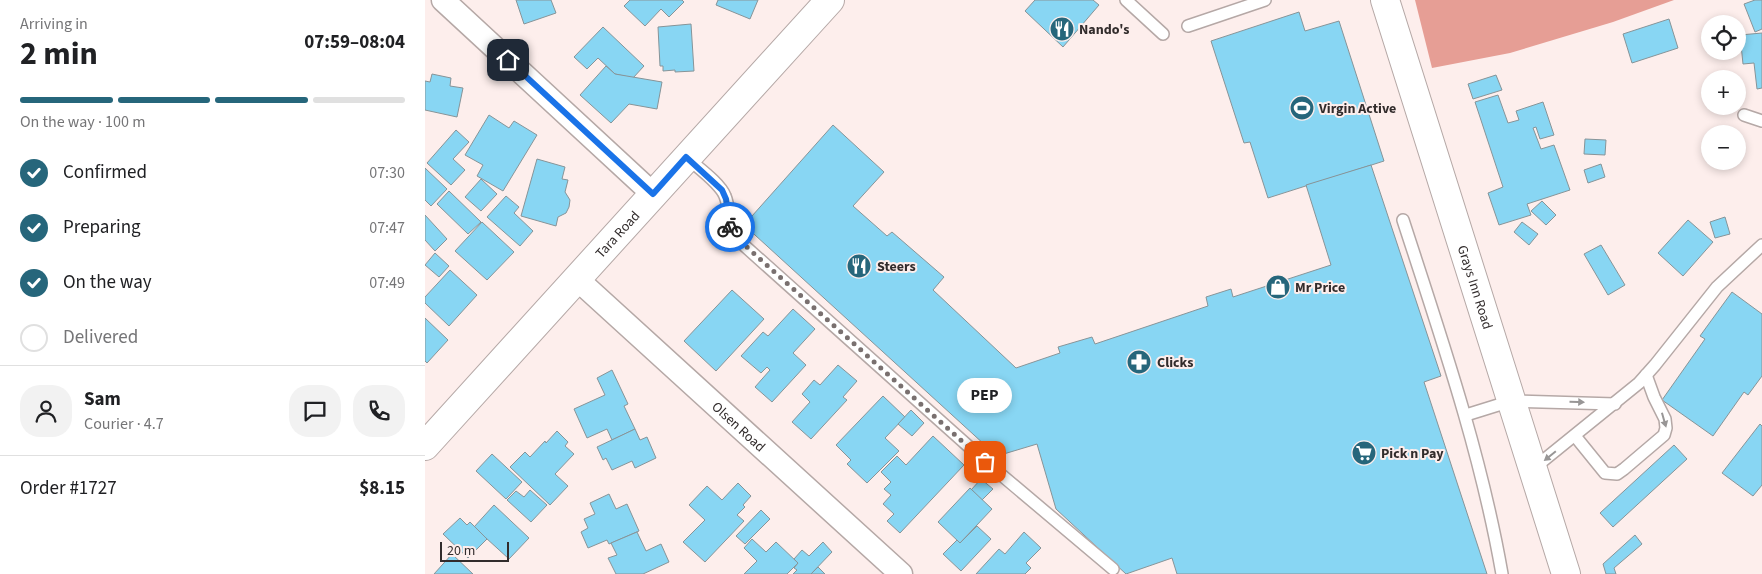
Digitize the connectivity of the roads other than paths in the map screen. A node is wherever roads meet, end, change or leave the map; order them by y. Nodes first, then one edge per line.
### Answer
1 (443, 0) edge
2 (830, 0) edge
3 (1126, 0) edge
4 (1265, 0) edge
5 (1385, 0) edge
6 (1188, 26) dead end
7 (1163, 34) dead end
8 (1744, 115) dead end
9 (1762, 121) edge
10 (686, 157) junction
11 (653, 194) junction
12 (1403, 220) dead end
13 (1762, 245) edge
14 (577, 279) junction
15 (1647, 375) junction
16 (1511, 400) junction
17 (1615, 404) junction
18 (1466, 415) junction
19 (1575, 436) junction
20 (425, 446) edge
21 (1532, 469) junction
22 (1113, 569) dead end
23 (901, 574) edge
24 (1502, 574) edge
25 (1566, 574) edge

1 - 11 street
2 - 10 street, Tara Road
3 - 7 lane
4 - 6 lane
5 - 16 street, Grays Inn Road
8 - 9 lane
10 - 11 street, Tara Road
10 - 22 lane
11 - 14 street, Tara Road
12 - 18 lane
13 - 15 lane
14 - 20 street, Tara Road
14 - 23 street, Olsen Road
15 - 17 lane
15 -> 19 lane
16 -> 17 lane
16 - 18 lane
16 - 21 street, Grays Inn Road
17 - 19 lane
18 - 24 lane
19 -> 21 lane
21 - 25 street, Grays Inn Road

